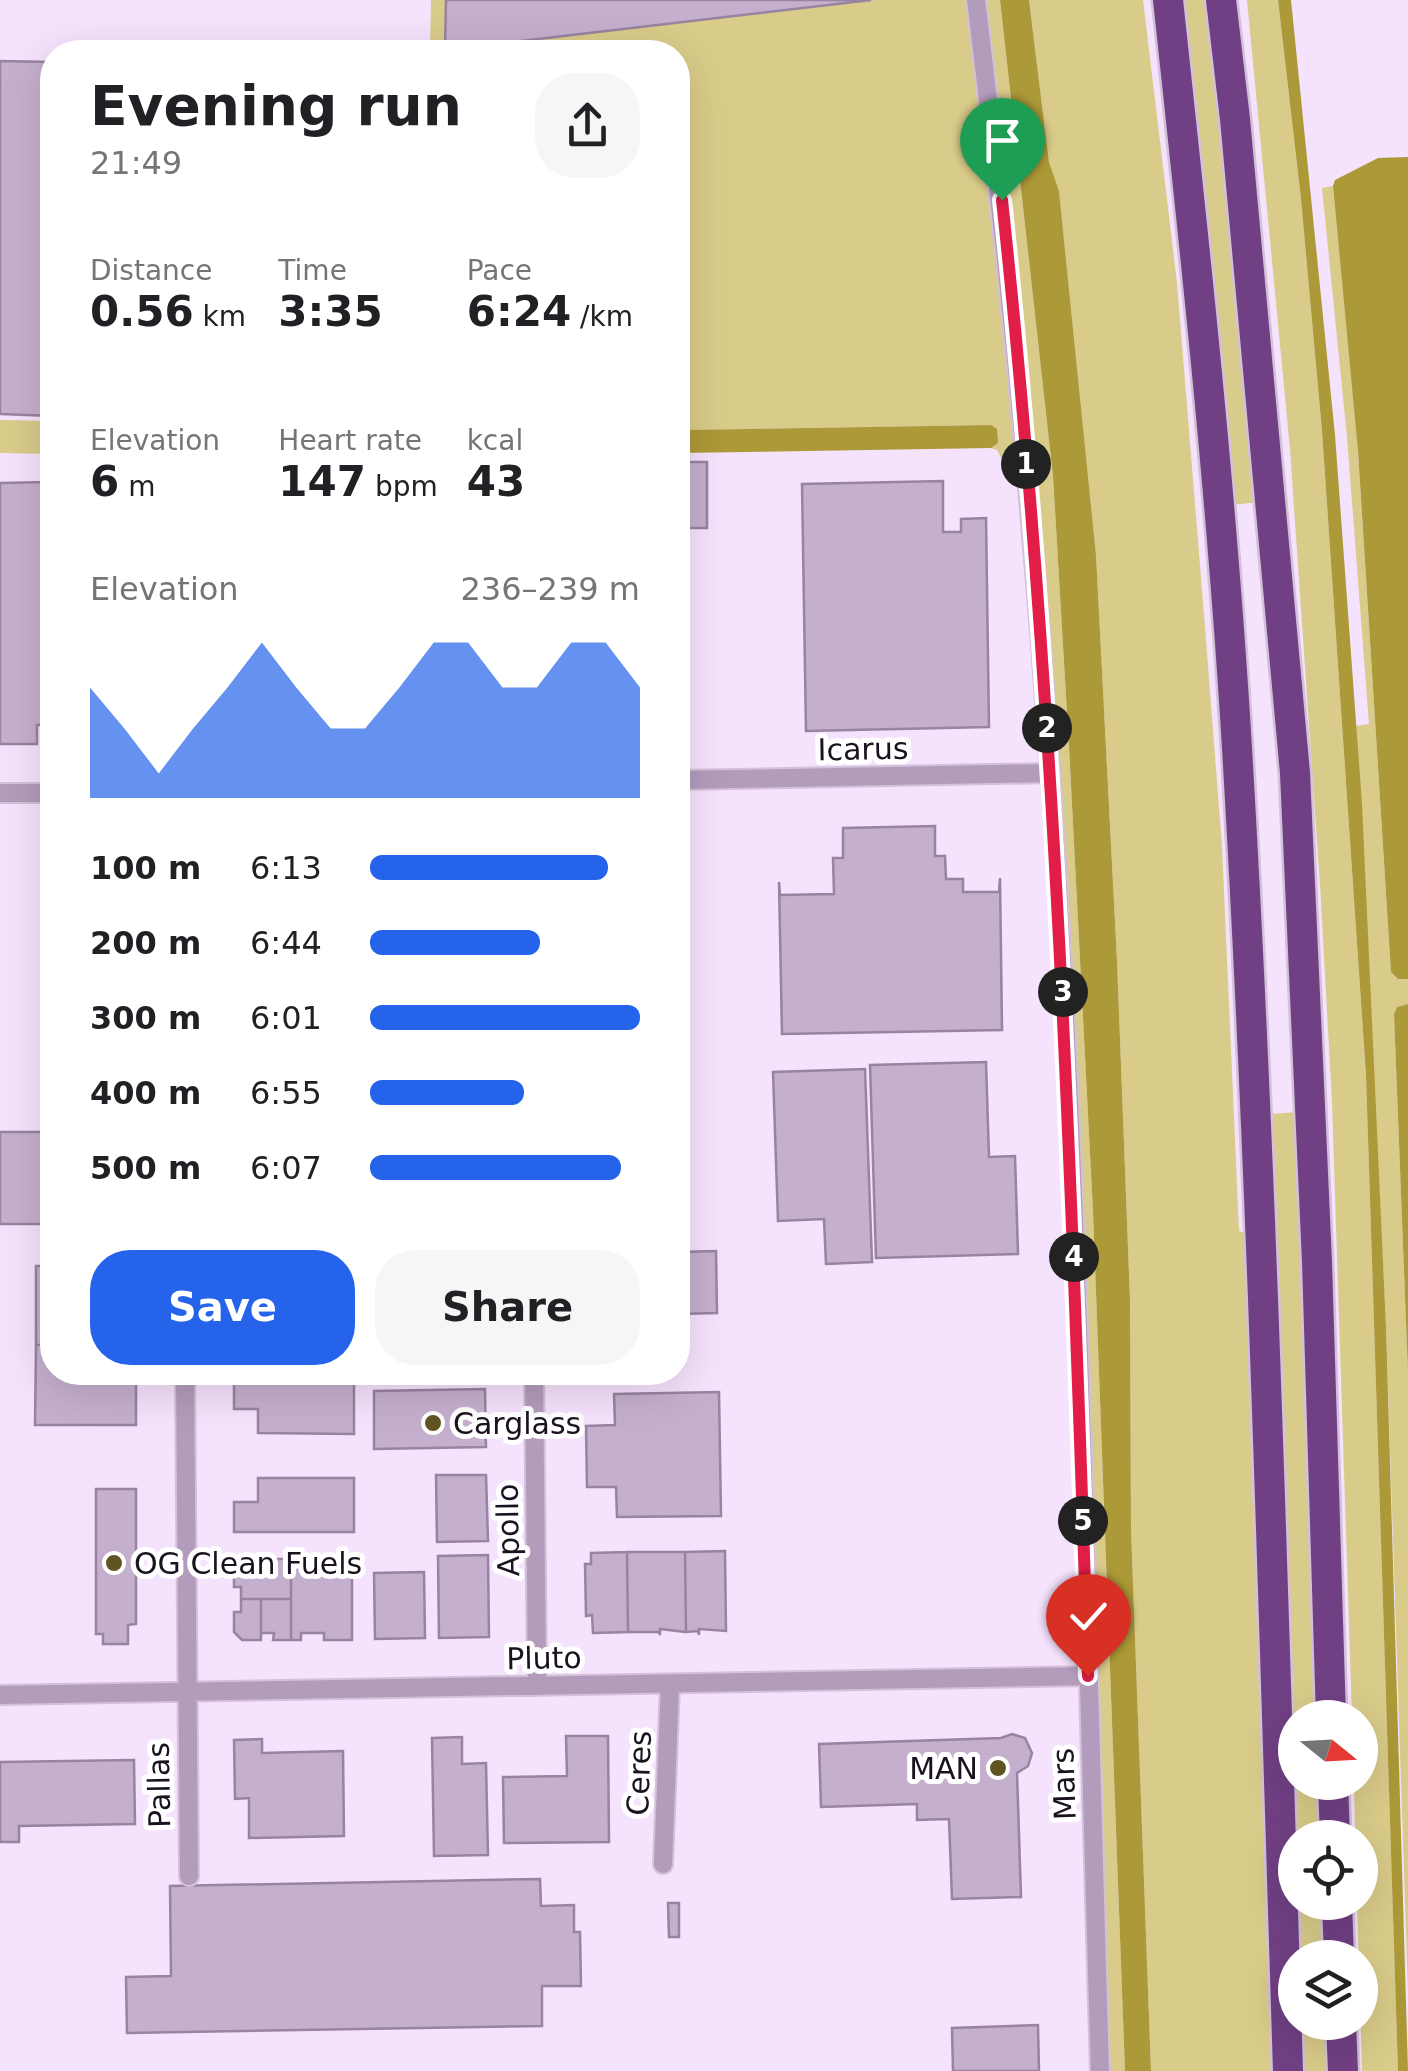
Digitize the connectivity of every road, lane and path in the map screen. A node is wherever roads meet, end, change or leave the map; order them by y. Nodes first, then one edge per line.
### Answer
1 (976, 0) edge
2 (1168, 0) edge
3 (1221, 0) edge
4 (1050, 773) junction
5 (690, 780) edge
6 (40, 792) edge
7 (0, 794) edge
8 (185, 1385) edge
9 (534, 1385) edge
10 (1088, 1676) junction
11 (670, 1684) junction
12 (537, 1686) junction
13 (185, 1692) junction
14 (0, 1695) edge
15 (1330, 1700) edge
16 (664, 1864) dead end
17 (188, 1876) dead end
18 (1341, 2040) edge
19 (1100, 2071) edge
20 (1288, 2071) edge
21 (1342, 2071) edge

1 - 4 street, Mars
2 - 20 highway
3 - 15 highway
4 - 5 street, Icarus
4 - 10 street, Mars
6 - 7 street
8 - 13 street, Pallas
9 - 12 street, Apollo
10 - 11 street, Pluto
10 - 19 street, Mars
11 - 12 street, Pluto
11 - 16 street, Ceres
12 - 13 street, Pluto
13 - 14 street, Pluto
13 - 17 street, Pallas
18 - 21 highway

